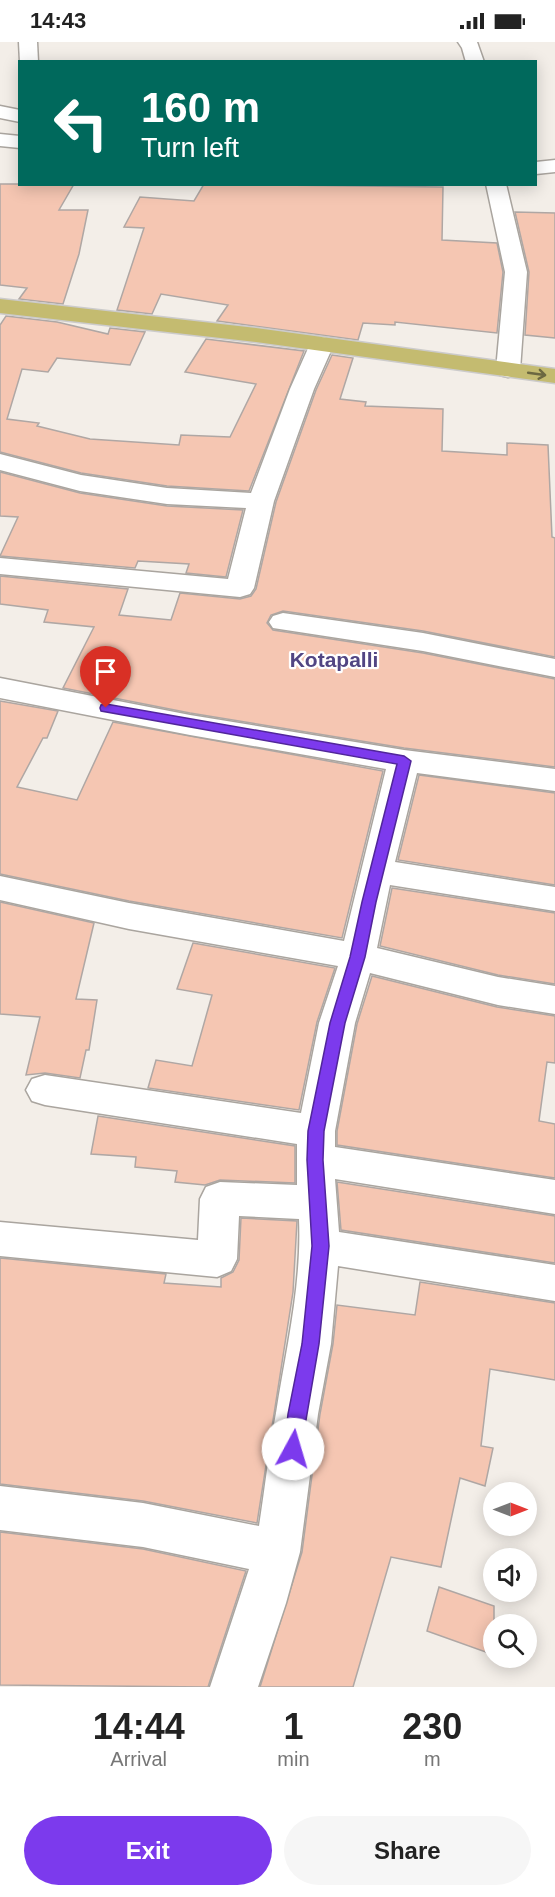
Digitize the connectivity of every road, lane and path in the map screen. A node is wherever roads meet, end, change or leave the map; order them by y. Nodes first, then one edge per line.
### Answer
1 (28, 42) edge
2 (467, 42) edge
3 (29, 60) edge
4 (474, 60) edge
5 (0, 112) edge
6 (18, 116) edge
7 (0, 140) edge
8 (18, 142) edge
9 (555, 166) edge
10 (537, 168) edge
11 (496, 186) edge
12 (3, 306) edge
13 (319, 350) junction
14 (508, 370) junction
15 (555, 376) edge
16 (555, 393) edge
17 (0, 462) edge
18 (261, 501) junction
19 (0, 566) edge
20 (283, 622) dead end
21 (555, 668) edge
22 (0, 688) edge
23 (404, 761) junction
24 (555, 780) edge
25 (378, 871) junction
26 (0, 888) edge
27 (555, 898) edge
28 (357, 957) junction
29 (555, 1000) edge
30 (45, 1090) dead end
31 (315, 1145) junction
32 (555, 1197) edge
33 (318, 1199) junction
34 (0, 1239) edge
35 (320, 1246) junction
36 (555, 1283) edge
37 (0, 1508) edge
38 (278, 1552) junction
39 (234, 1687) edge

1 - 3 street
2 - 4 street
5 - 6 street
7 - 8 street
9 - 10 street
11 - 14 street
12 - 13 main road
13 - 14 main road
13 - 16 main road
13 - 18 street
14 -> 15 main road
17 - 18 street
18 - 19 street
20 - 21 street
22 - 23 street
23 - 24 street
23 - 25 street
25 - 27 street
25 - 28 street
26 - 28 street
28 - 29 street
28 - 31 street
30 - 31 street
31 - 32 street
31 - 33 street
33 - 34 street
33 - 35 street
35 - 36 street
35 - 38 street
37 - 38 street
38 - 39 street

